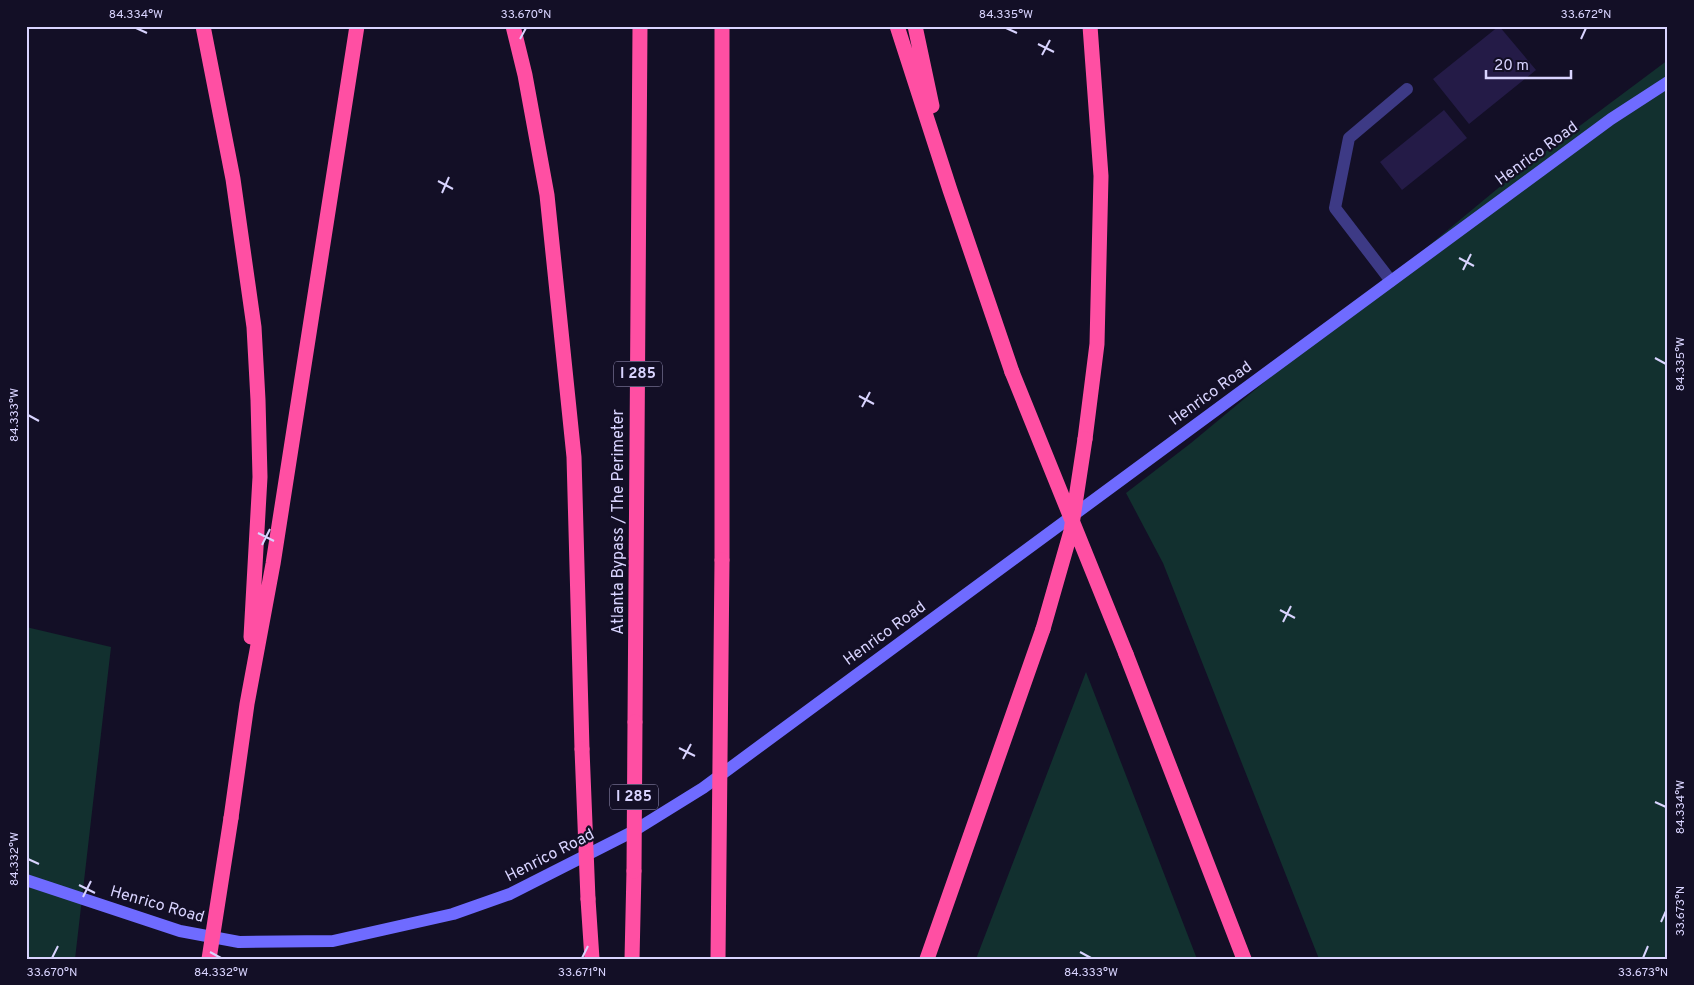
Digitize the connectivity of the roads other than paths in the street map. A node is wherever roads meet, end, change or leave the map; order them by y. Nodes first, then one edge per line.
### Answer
1 (203, 26) edge
2 (357, 26) edge
3 (512, 26) edge
4 (640, 26) edge
5 (722, 26) edge
6 (897, 26) edge
7 (915, 26) edge
8 (1090, 26) edge
9 (1668, 82) edge
10 (1407, 89) dead end
11 (950, 190) junction
12 (1391, 281) junction
13 (247, 704) junction
14 (26, 880) edge
15 (209, 959) edge
16 (592, 959) edge
17 (632, 959) edge
18 (718, 959) edge
19 (927, 959) edge
20 (1244, 959) edge

1 - 13 highway
2 - 13 highway
3 - 16 highway, bridge
4 - 17 highway, Atlanta Bypass / The Perimeter / I 285, bridge
5 - 18 highway, bridge
6 - 11 highway
7 - 11 highway
8 - 19 highway, bridge
9 - 12 street, Henrico Road
10 - 12 lane
11 - 20 highway, bridge
12 - 14 street, Henrico Road
13 - 15 highway, bridge

